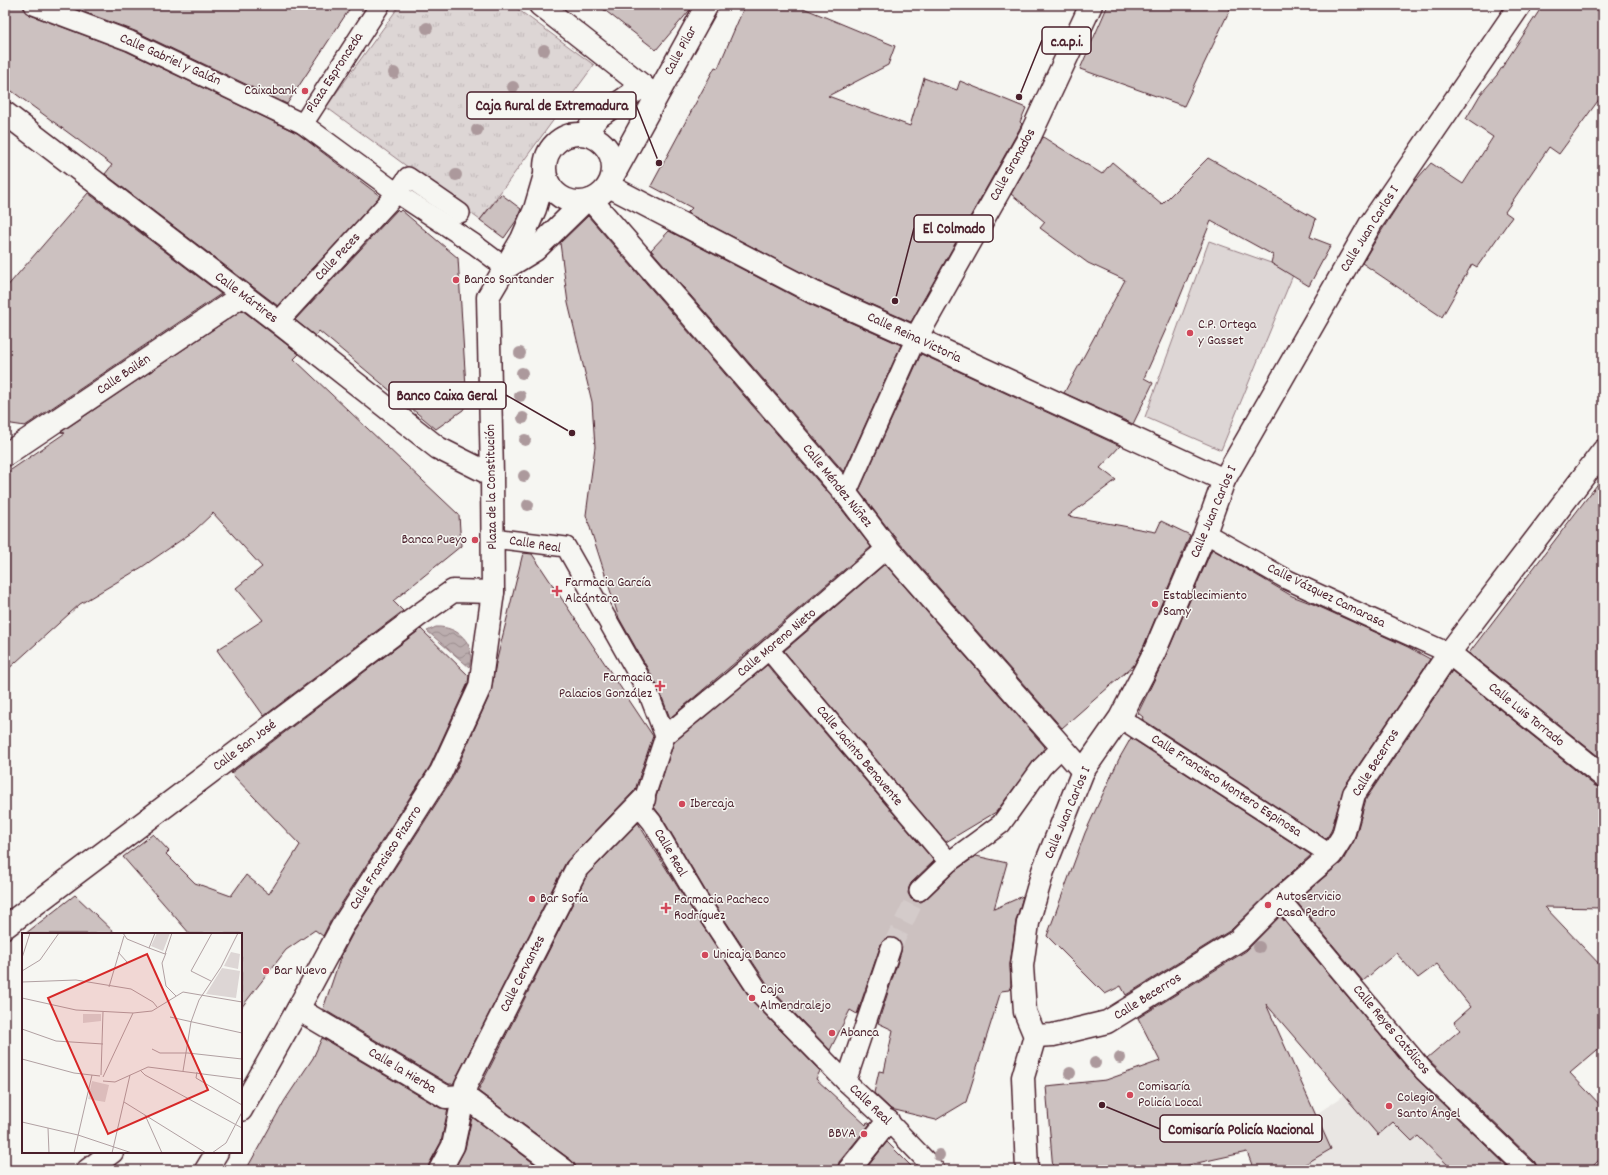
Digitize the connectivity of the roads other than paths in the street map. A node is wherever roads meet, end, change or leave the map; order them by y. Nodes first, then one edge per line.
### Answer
1 (34, 5) edge
2 (380, 5) edge
3 (540, 5) edge
4 (556, 5) edge
5 (707, 5) edge
6 (1091, 5) edge
7 (1520, 5) edge
8 (610, 60) junction
9 (649, 91) junction
10 (5, 113) edge
11 (303, 124) junction
12 (585, 134) junction
13 (545, 175) junction
14 (611, 180) junction
15 (397, 193) junction
16 (587, 201) junction
17 (460, 213) dead end
18 (506, 268) junction
19 (243, 295) junction
20 (278, 322) junction
21 (916, 338) junction
22 (5, 437) edge
23 (28, 439) junction
24 (1603, 451) edge
25 (5, 455) edge
26 (492, 475) junction
27 (1224, 480) junction
28 (846, 494) junction
29 (1205, 533) junction
30 (493, 538) junction
31 (887, 548) junction
32 (493, 592) junction
33 (769, 650) junction
34 (1449, 653) junction
35 (1120, 718) junction
36 (664, 736) junction
37 (1061, 748) junction
38 (1083, 771) junction
39 (1603, 776) edge
40 (644, 799) junction
41 (1331, 855) junction
42 (949, 862) junction
43 (919, 891) tunnel mouth
44 (1280, 900) junction
45 (5, 927) edge
46 (891, 948) tunnel mouth
47 (298, 1009) junction
48 (1035, 1036) junction
49 (846, 1082) junction
50 (464, 1096) junction
51 (242, 1108) edge
52 (888, 1121) junction
53 (111, 1153) edge
54 (216, 1153) edge
55 (88, 1170) edge
56 (206, 1170) edge
57 (440, 1170) edge
58 (564, 1170) edge
59 (849, 1170) edge
60 (935, 1170) edge
61 (1027, 1170) edge
62 (1526, 1170) edge

1 - 11 street, Calle Gabriel y Galán
2 - 11 street, Plaza Espronceda
3 - 8 street
4 - 8 street
5 - 9 street, Calle Pilar
6 - 21 street, Calle Granados
7 - 27 street, Calle Juan Carlos I
8 - 9 street
9 - 12 street
9 - 14 street
10 - 19 street, Calle Mártires
11 - 15 street, Plaza Espronceda
12 - 13 street
12 - 14 street
13 - 16 street
13 - 18 street
14 - 16 street
14 - 21 street, Calle Reina Victoria
15 - 17 street
15 - 18 street, Plaza Espronceda
15 - 20 street, Calle Peces
16 - 18 street
16 - 28 street, Calle Méndez Núñez
18 - 26 street, Plaza de la Constitución
19 - 20 street, Calle Mártires
19 - 23 street, Calle Bailén
20 - 26 street, Calle Mártires
21 - 27 street, Calle Reina Victoria
21 - 28 street, Calle Granados
22 - 23 street
23 - 25 street, Calle Bailén
24 - 34 street, Calle Becerros
26 - 30 street, Plaza de la Constitución
27 - 29 street, Calle Juan Carlos I
28 - 31 street, Calle Méndez Núñez
29 - 34 street, Calle Vázquez Camarasa
29 - 35 street, Calle Juan Carlos I
30 - 32 street, Plaza de la Constitución
30 - 36 street, Calle Real
31 - 33 street, Calle Moreno Nieto
31 - 37 street, Calle Méndez Núñez
32 - 45 street, Calle San José
32 - 47 street, Calle Francisco Pizarro
33 - 36 street, Calle Moreno Nieto
33 - 42 street, Calle Jacinto Benavente
34 - 39 street, Calle Luis Torrado
34 - 41 street, Calle Becerros
35 - 38 street, Calle Juan Carlos I
35 - 41 street, Calle Francisco Montero Espinosa
36 - 40 street
37 - 38 street, Calle Méndez Núñez
37 - 42 street
38 - 48 street, Calle Juan Carlos I
40 - 49 street, Calle Real
40 - 50 street, Calle Cervantes
41 - 44 street, Calle Becerros
42 - 43 street
44 - 48 street, Calle Becerros
44 - 62 street, Calle Reyes Católicos
46 - 49 street
47 - 50 street, Calle la Hierba
47 - 51 street, Calle Francisco Pizarro
48 - 61 street
49 - 52 street, Calle Real
50 - 57 street, Calle Cervantes
50 - 58 street
52 - 59 street
52 - 60 street, Calle Real
53 - 55 street
54 - 56 street

